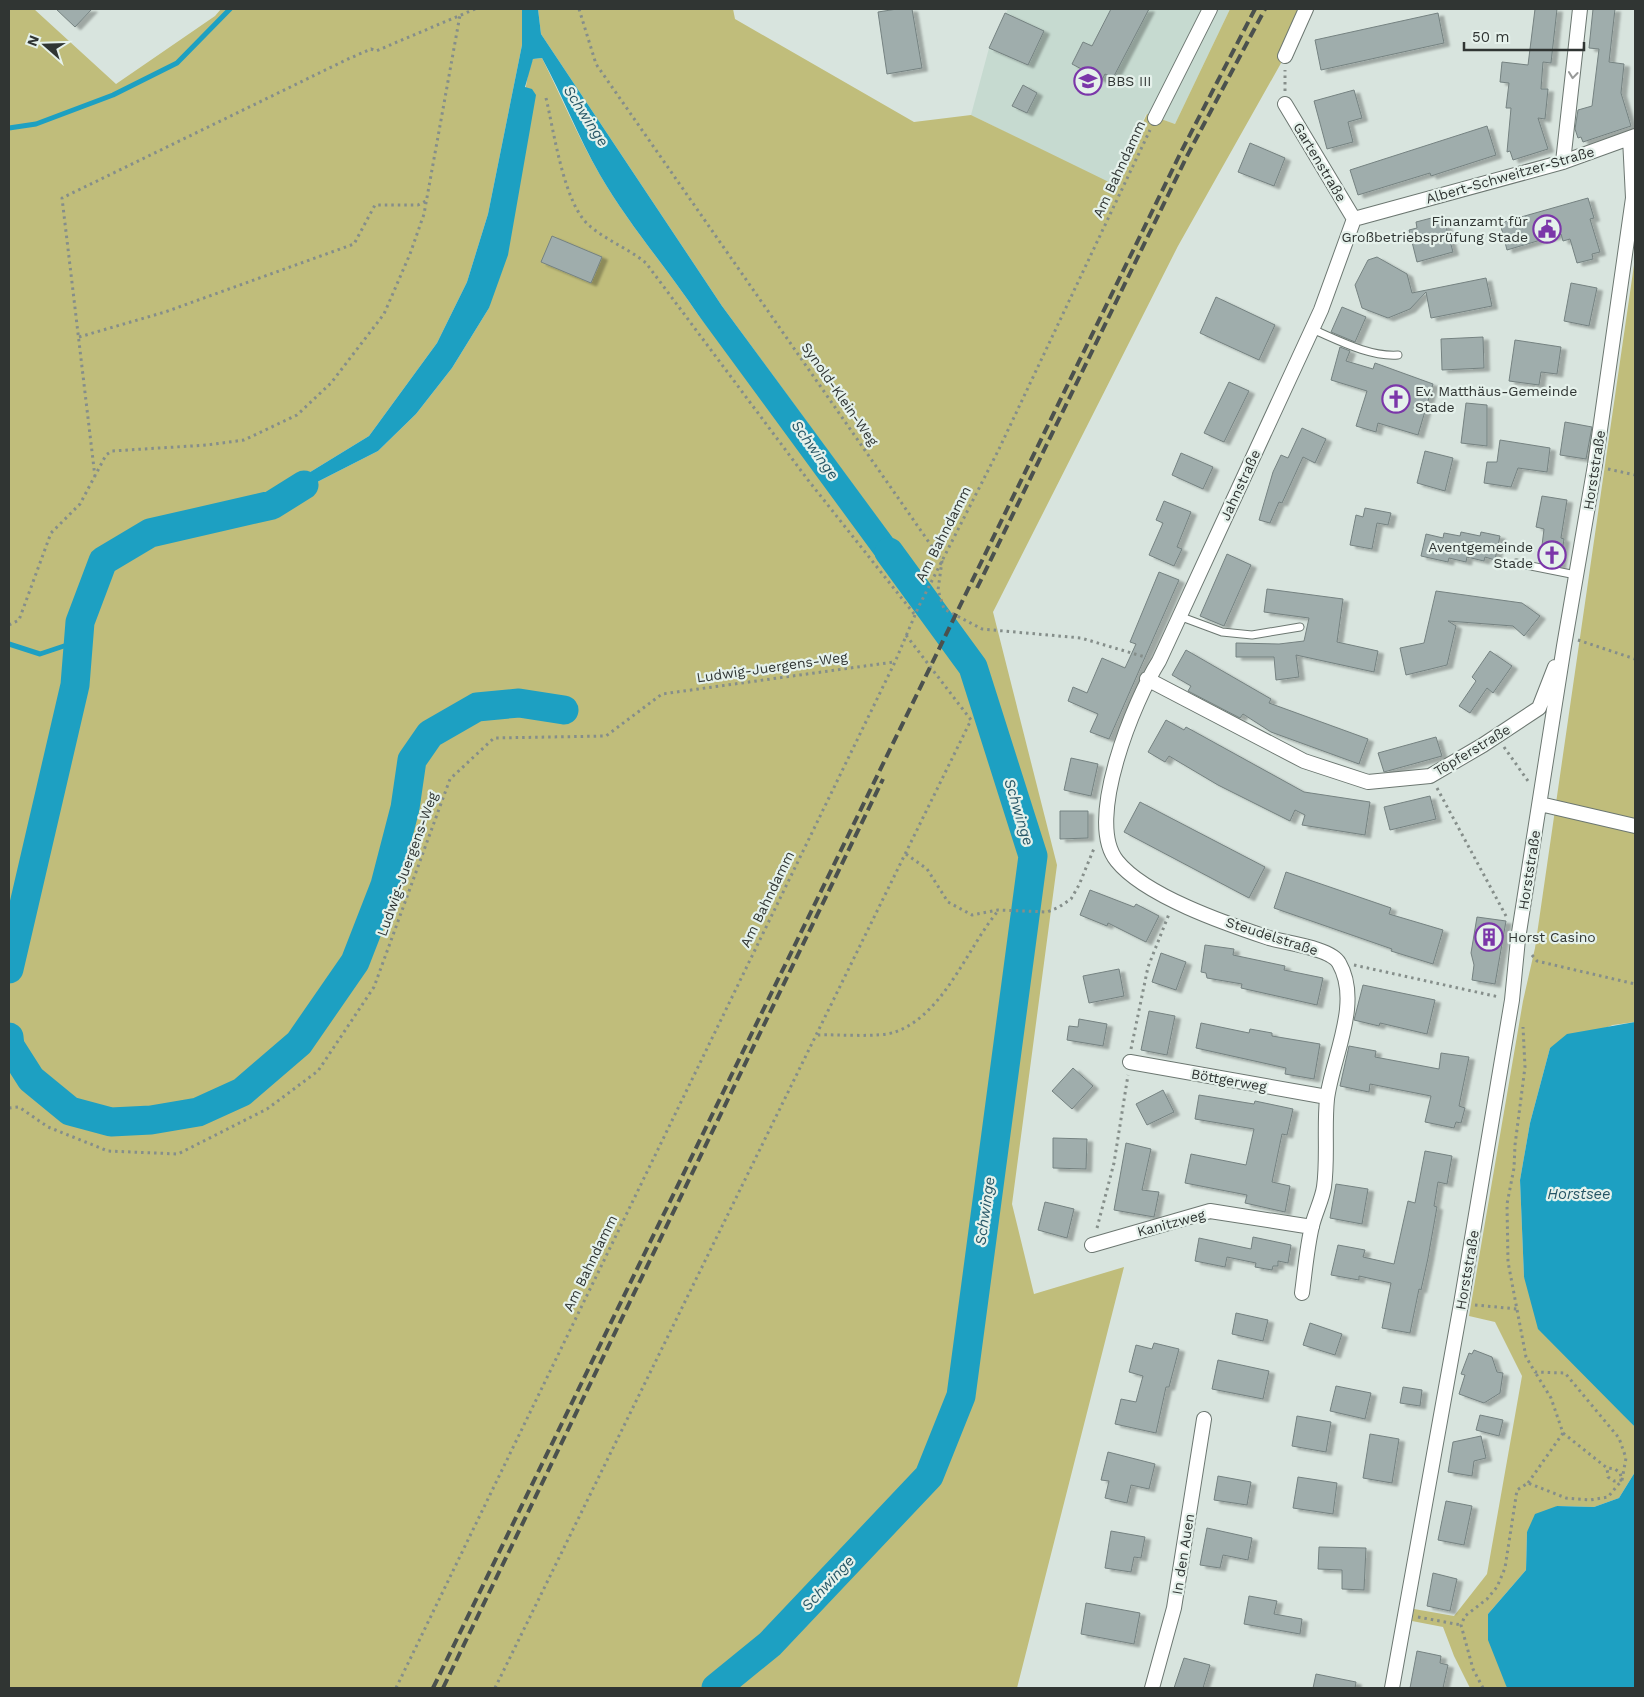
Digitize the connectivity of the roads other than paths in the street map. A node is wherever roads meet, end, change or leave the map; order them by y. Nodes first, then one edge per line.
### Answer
1 (1210, 9) edge
2 (1306, 9) edge
3 (1580, 9) edge
4 (1285, 56) road end
5 (1285, 104) road end
6 (1156, 118) road end
7 (1633, 137) edge
8 (1563, 162) junction
9 (1354, 219) junction
10 (1312, 329) junction
11 (1398, 355) dead end
12 (1516, 563) dead end
13 (1576, 575) junction
14 (1179, 616) junction
15 (1300, 627) dead end
16 (1564, 641) junction
17 (1147, 679) junction
18 (1119, 748) joint
19 (1540, 802) junction
20 (1635, 826) edge
21 (1130, 1062) dead end
22 (1328, 1097) junction
23 (1312, 1227) junction
24 (1092, 1245) dead end
25 (1302, 1293) dead end
26 (1204, 1419) dead end
27 (1152, 1688) edge
28 (1392, 1688) edge

1 - 6 street
2 - 4 street
3 -> 8 street
5 - 9 street, Gartenstraße
7 - 8 street, Albert-Schweitzer-Straße
7 - 13 street, Horststraße
8 - 9 street, Albert-Schweitzer-Straße
9 - 10 street, Jahnstraße
10 - 11 lane
10 - 14 street, Jahnstraße
12 - 13 lane
13 - 16 street, Horststraße
14 - 15 lane
14 - 17 street, Jahnstraße
16 - 17 street, Töpferstraße
16 - 19 street, Horststraße
17 - 18 street, Jahnstraße
18 - 22 street, Steudelstraße
19 - 20 street
19 - 28 street, Horststraße
21 - 22 street, Böttgerweg
22 - 23 street
23 - 24 street, Kanitzweg
23 - 25 street
26 - 27 street, In den Auen

